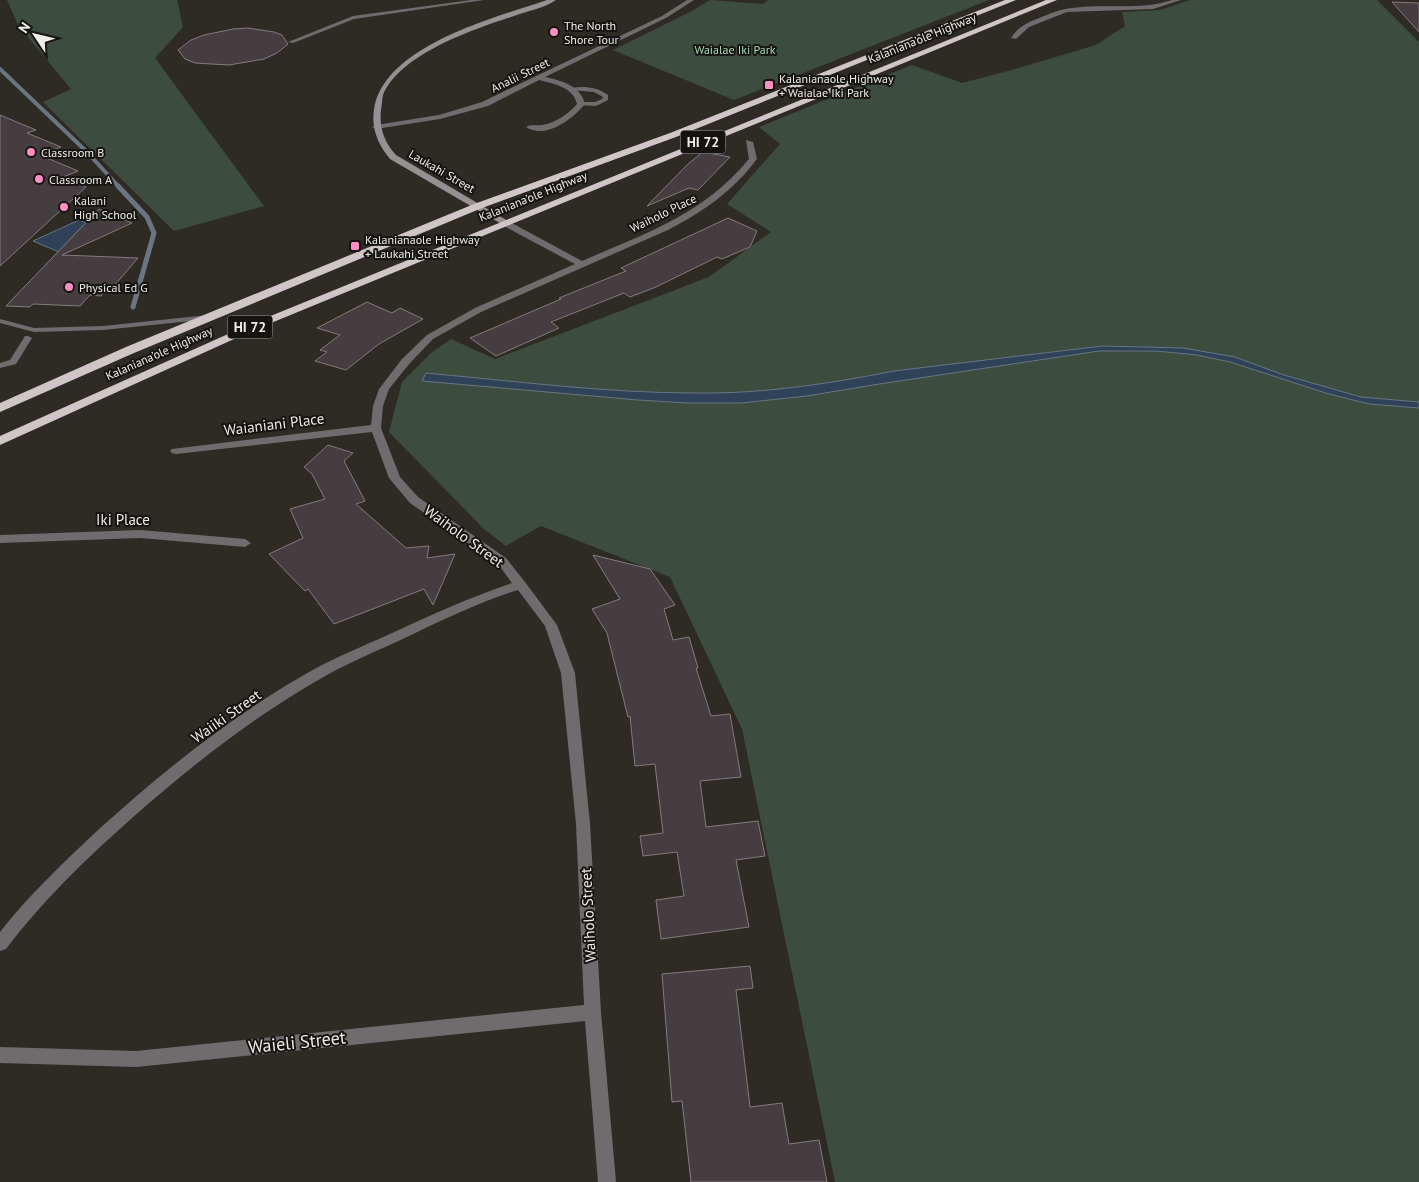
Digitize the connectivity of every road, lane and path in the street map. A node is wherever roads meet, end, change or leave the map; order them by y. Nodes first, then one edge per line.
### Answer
1 (482, 0) edge
2 (549, 0) edge
3 (691, 0) edge
4 (1012, 0) edge
5 (1053, 0) edge
6 (1178, 0) edge
7 (1014, 38) dead end
8 (291, 42) dead end
9 (539, 78) junction
10 (573, 89) junction
11 (581, 104) junction
12 (376, 127) junction
13 (530, 127) dead end
14 (750, 142) dead end
15 (478, 206) junction
16 (505, 223) junction
17 (581, 264) junction
18 (209, 317) junction
19 (0, 321) edge
20 (28, 338) dead end
21 (0, 366) edge
22 (0, 408) edge
23 (376, 428) junction
24 (0, 441) edge
25 (176, 451) dead end
26 (0, 539) edge
27 (245, 544) dead end
28 (521, 586) junction
29 (0, 944) edge
30 (593, 1012) junction
31 (0, 1055) edge
32 (607, 1182) edge

1 - 8 lane
2 - 12 street
3 - 9 street, Analii Street
4 - 15 highway, Kalaniana’ole Highway / HI 72
5 - 16 highway, Kalaniana’ole Highway / HI 72
6 - 7 street
9 - 10 street
9 - 12 street, Analii Street
10 - 11 street
10 - 11 lane
11 - 13 street
12 - 15 street, Laukahi Street
14 - 17 street, Waiholo Place
15 - 16 street, Laukahi Street
15 - 18 highway, Kalaniana’ole Highway / HI 72
16 - 17 street
16 - 24 highway, Kalaniana’ole Highway / HI 72
17 - 23 street, Waiholo Street
18 - 19 lane
18 - 22 highway, Kalaniana’ole Highway / HI 72
20 - 21 lane
23 - 25 street, Waianiani Place
23 - 28 street, Waiholo Street
26 - 27 street, Iki Place
28 - 29 street, Waiiki Street
28 - 30 street, Waiholo Street
30 - 31 street, Waieli Street
30 - 32 street, Waiholo Street

